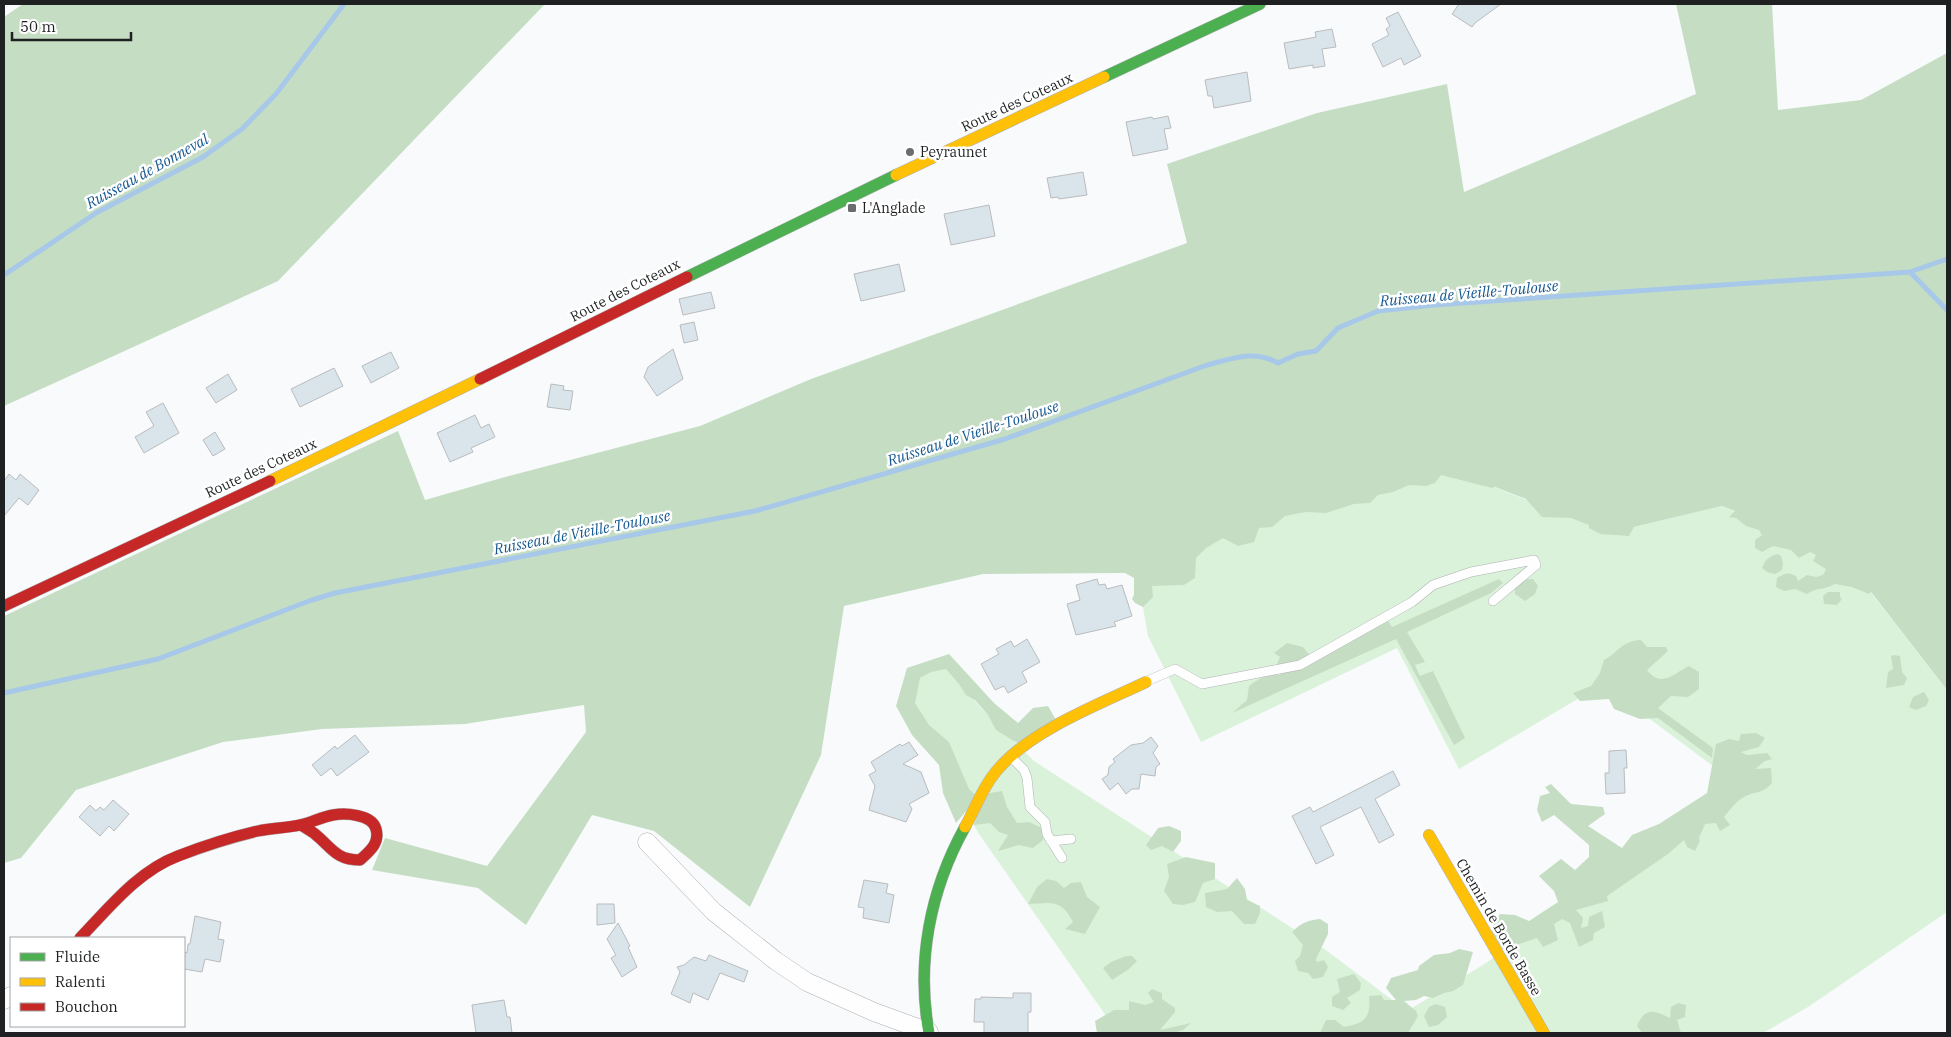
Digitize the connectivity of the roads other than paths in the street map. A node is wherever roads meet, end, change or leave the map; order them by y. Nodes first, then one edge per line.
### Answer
1 (1260, 4) edge
2 (1493, 601) dead end
3 (4, 606) edge
4 (1146, 682) joint
5 (1011, 757) junction
6 (301, 825) junction
7 (1429, 835) dead end
8 (1070, 839) dead end
9 (1051, 841) junction
10 (647, 842) dead end
11 (1062, 858) dead end
12 (81, 937) edge
13 (929, 1033) edge
14 (1544, 1033) edge

1 - 3 street, Route des Coteaux
2 - 4 lane
4 - 5 street
5 - 9 lane
5 - 13 street
6 - 6 street
6 - 12 street
7 - 14 street, Chemin de Borde Basse
8 - 9 lane
9 - 11 lane
10 - 13 street

